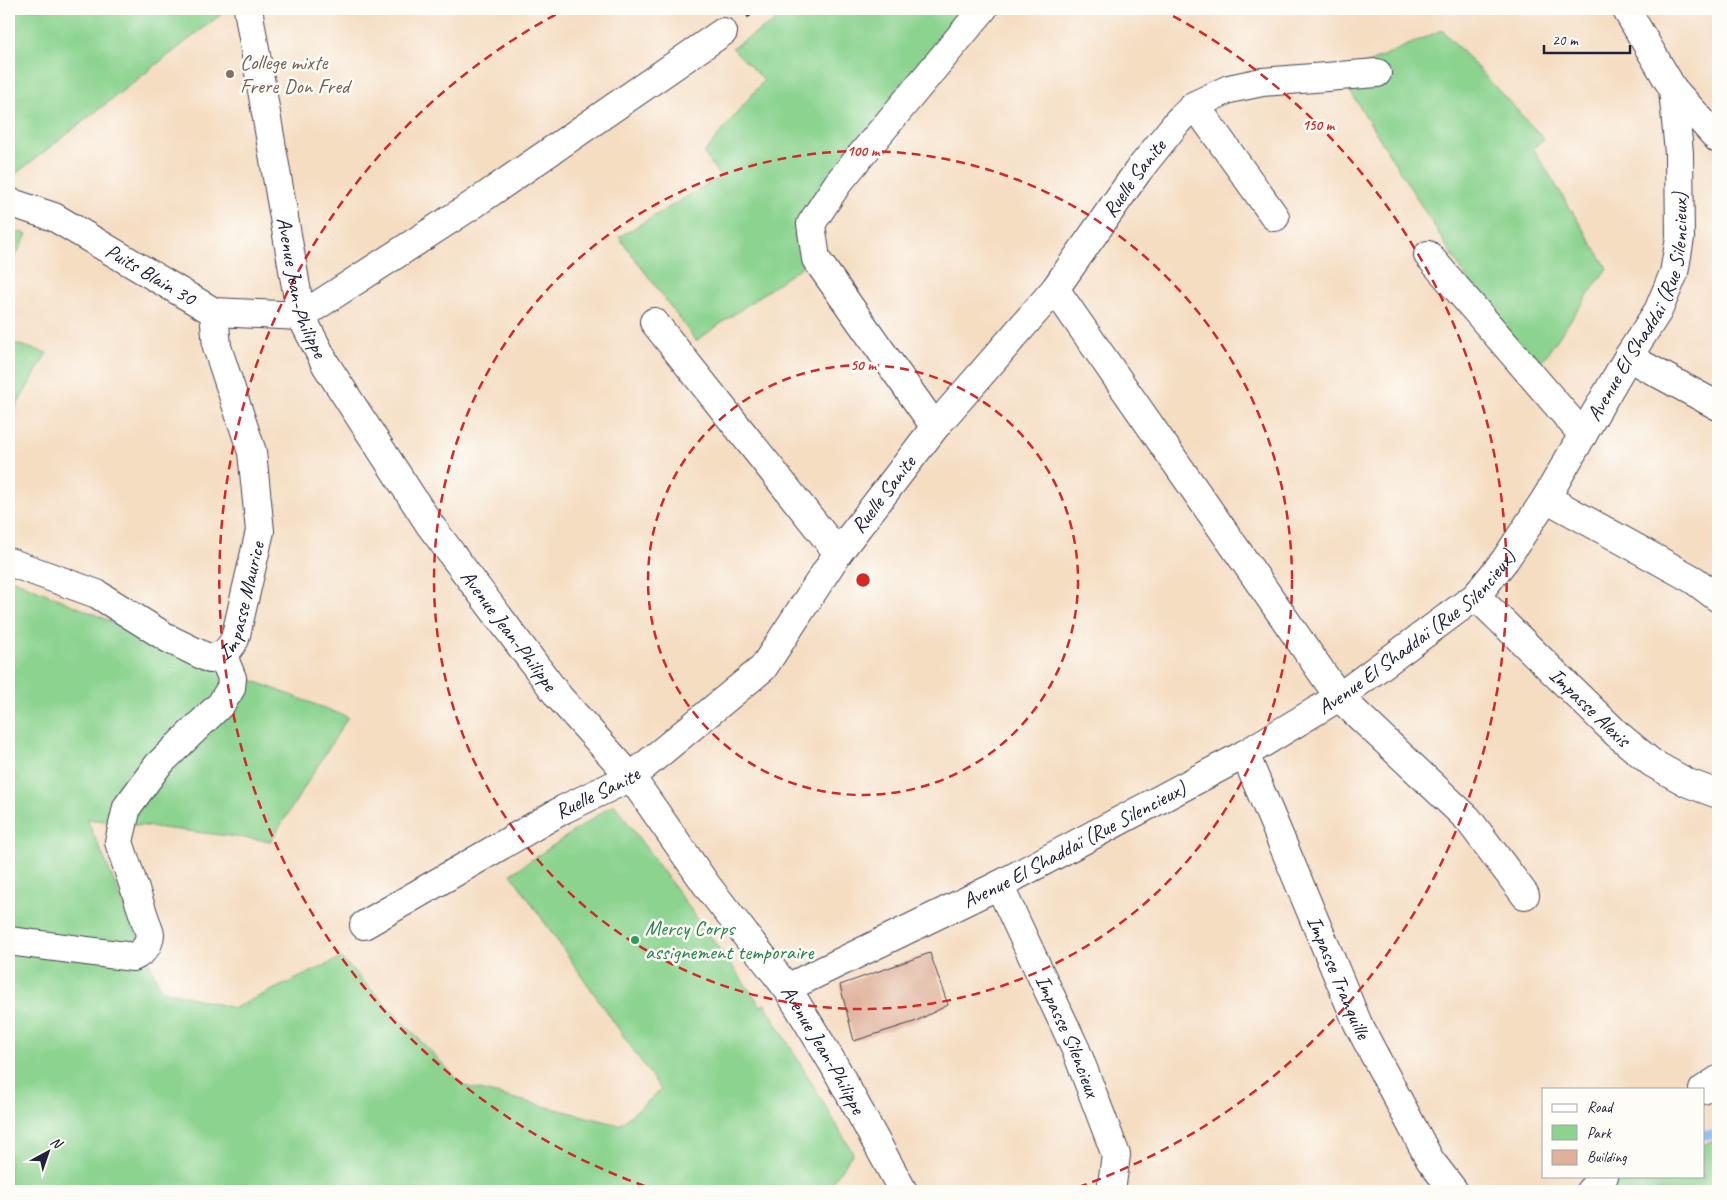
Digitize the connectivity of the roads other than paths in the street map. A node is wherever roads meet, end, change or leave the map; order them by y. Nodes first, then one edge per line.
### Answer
1 (248, 9) edge
2 (983, 9) edge
3 (1626, 9) edge
4 (723, 32) dead end
5 (1377, 73) dead end
6 (1673, 89) junction
7 (1195, 105) junction
8 (1718, 139) edge
9 (9, 202) edge
10 (1275, 217) dead end
11 (1428, 255) dead end
12 (1055, 289) junction
13 (214, 312) junction
14 (301, 316) junction
15 (654, 322) dead end
16 (1628, 357) junction
17 (1718, 406) edge
18 (935, 427) junction
19 (1583, 435) junction
20 (1546, 498) junction
21 (838, 553) junction
22 (9, 562) edge
23 (1476, 596) junction
24 (1718, 598) edge
25 (223, 656) junction
26 (1339, 697) junction
27 (1245, 754) junction
28 (631, 777) junction
29 (1718, 794) edge
30 (999, 886) junction
31 (1525, 895) dead end
32 (364, 926) dead end
33 (9, 941) edge
34 (787, 988) junction
35 (1718, 1080) edge
36 (1704, 1089) edge
37 (1602, 1178) edge
38 (903, 1191) edge
39 (1111, 1191) edge
40 (1454, 1191) edge
41 (1590, 1191) edge

1 - 14 street, Avenue Jean-Philippe
2 - 18 street
3 - 6 street, Avenue El Shaddaï (Rue Silencieux)
4 - 14 street
5 - 7 street, Ruelle Sanite
6 - 8 street
6 - 16 street, Avenue El Shaddaï (Rue Silencieux)
7 - 10 street
7 - 12 street, Ruelle Sanite
9 - 13 street, Puits Blain 30
11 - 19 street
12 - 18 street, Ruelle Sanite
12 - 26 street
13 - 14 street, Puits Blain 30
13 - 25 street, Impasse Maurice
14 - 28 street, Avenue Jean-Philippe
15 - 21 street
16 - 17 street
16 - 19 street, Avenue El Shaddaï (Rue Silencieux)
18 - 21 street, Ruelle Sanite
19 - 20 street, Avenue El Shaddaï (Rue Silencieux)
20 - 23 street, Avenue El Shaddaï (Rue Silencieux)
20 - 24 street
21 - 28 street, Ruelle Sanite
22 - 25 street, Impasse Maurice
23 - 26 street, Avenue El Shaddaï (Rue Silencieux)
23 - 29 street, Impasse Alexis
25 - 33 street
26 - 27 street, Avenue El Shaddaï (Rue Silencieux)
26 - 31 street
27 - 30 street, Avenue El Shaddaï (Rue Silencieux)
27 - 40 street, Impasse Tranquille
28 - 32 street, Ruelle Sanite
28 - 34 street, Avenue Jean-Philippe
30 - 34 street, Avenue El Shaddaï (Rue Silencieux)
30 - 39 street, Impasse Silencieux
34 - 38 street, Avenue Jean-Philippe
35 - 36 street
37 - 41 street

